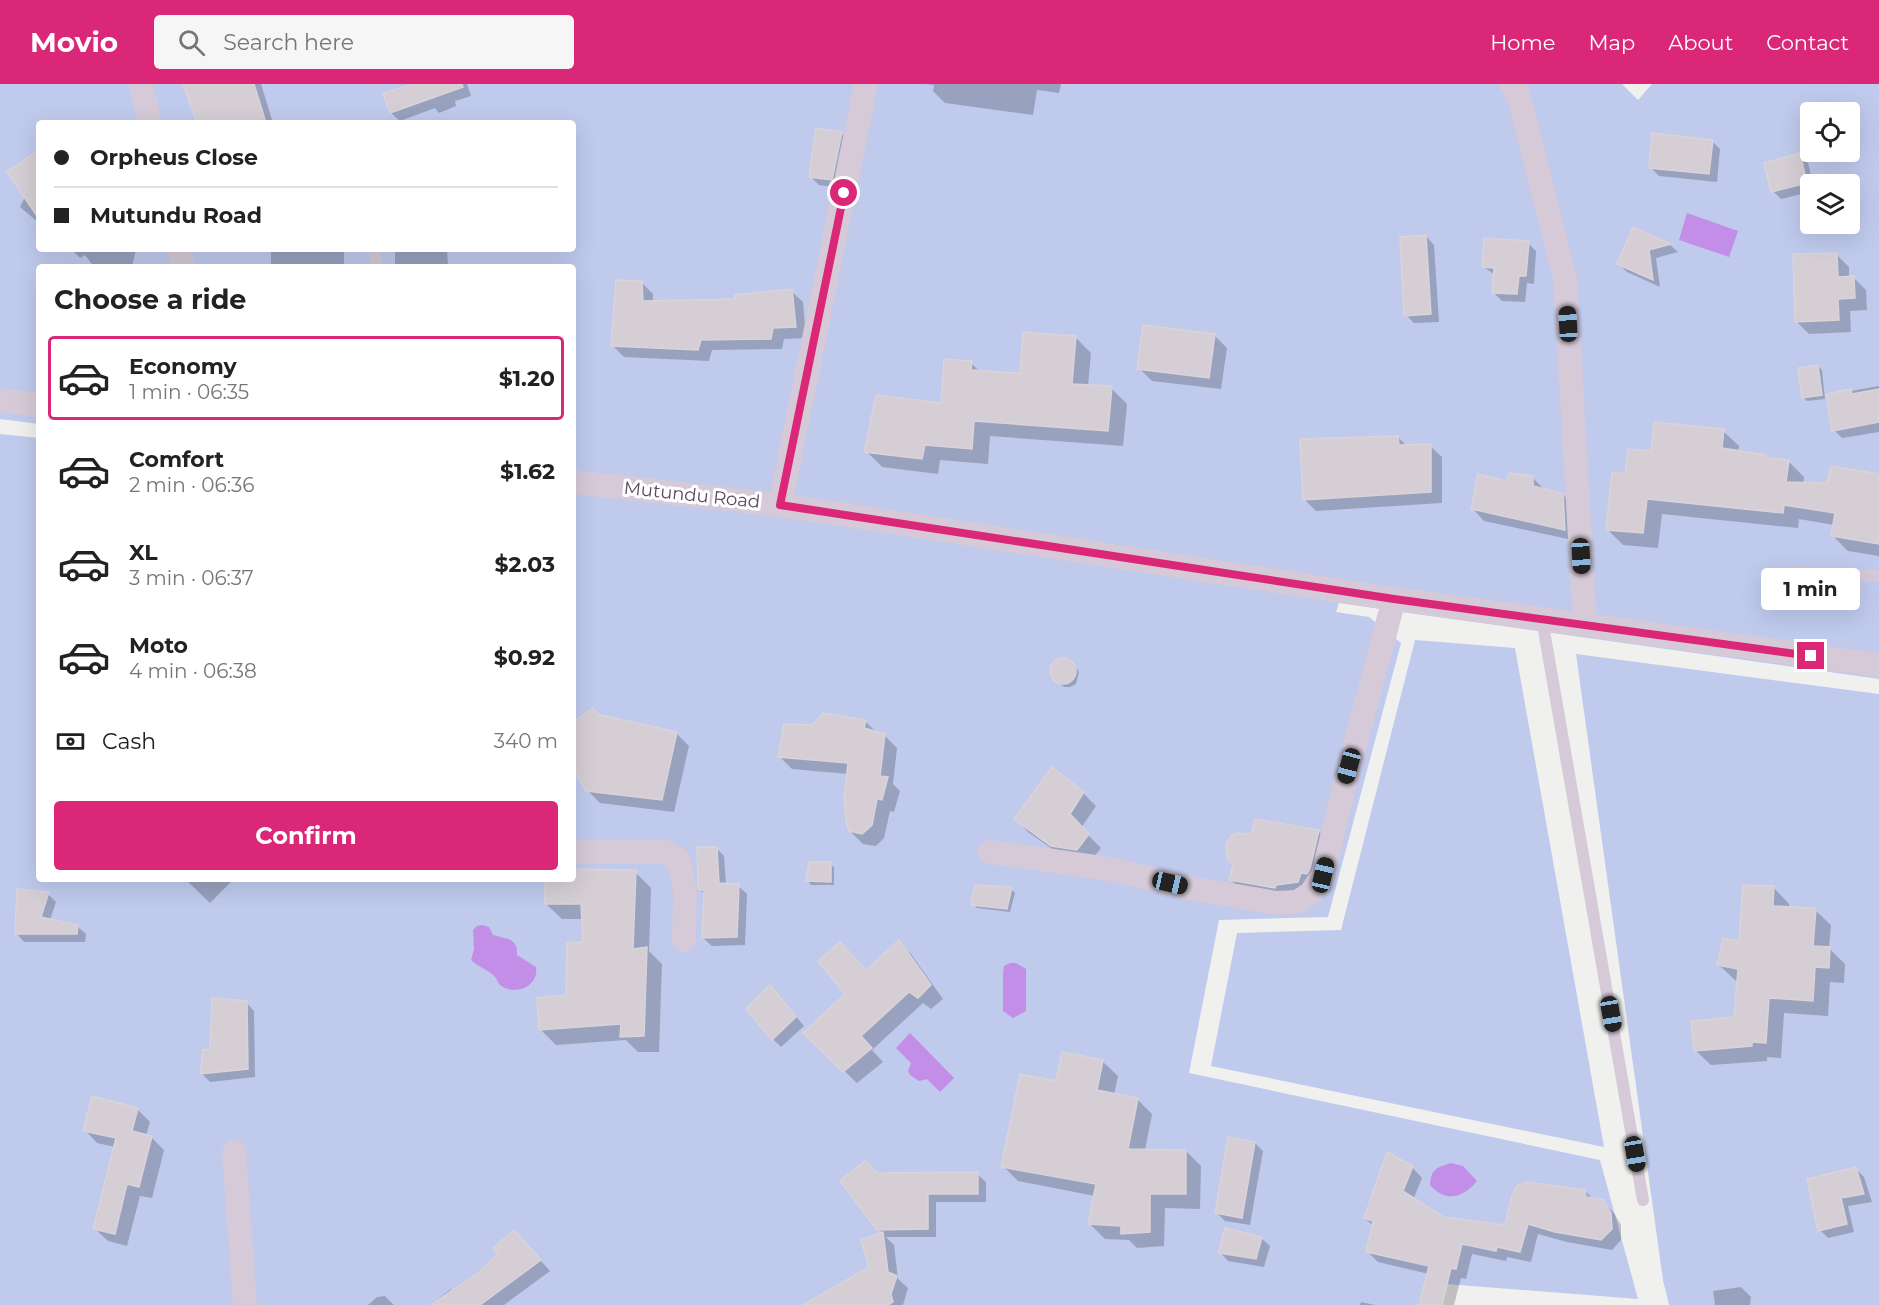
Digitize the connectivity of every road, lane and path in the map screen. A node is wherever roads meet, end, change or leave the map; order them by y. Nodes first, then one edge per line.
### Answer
1 (141, 84) edge
2 (866, 84) edge
3 (1512, 84) edge
4 (149, 120) edge
5 (0, 400) edge
6 (36, 405) edge
7 (576, 482) edge
8 (780, 505) junction
9 (1794, 572) dead end
10 (1879, 576) edge
11 (1394, 599) junction
12 (1542, 619) junction
13 (1585, 625) junction
14 (1879, 665) edge
15 (576, 852) edge
16 (990, 852) dead end
17 (684, 940) dead end
18 (234, 1152) dead end
19 (1643, 1200) dead end
20 (245, 1305) edge

1 - 4 street
2 - 8 street
3 - 13 street
5 - 6 street
7 - 8 street, Mutundu Road
8 - 11 street, Mutundu Road
9 - 10 lane
11 - 12 street, Mutundu Road
11 - 16 street
12 - 13 street, Mutundu Road
12 - 19 lane
13 - 14 street, Mutundu Road
15 - 17 street
18 - 20 street

